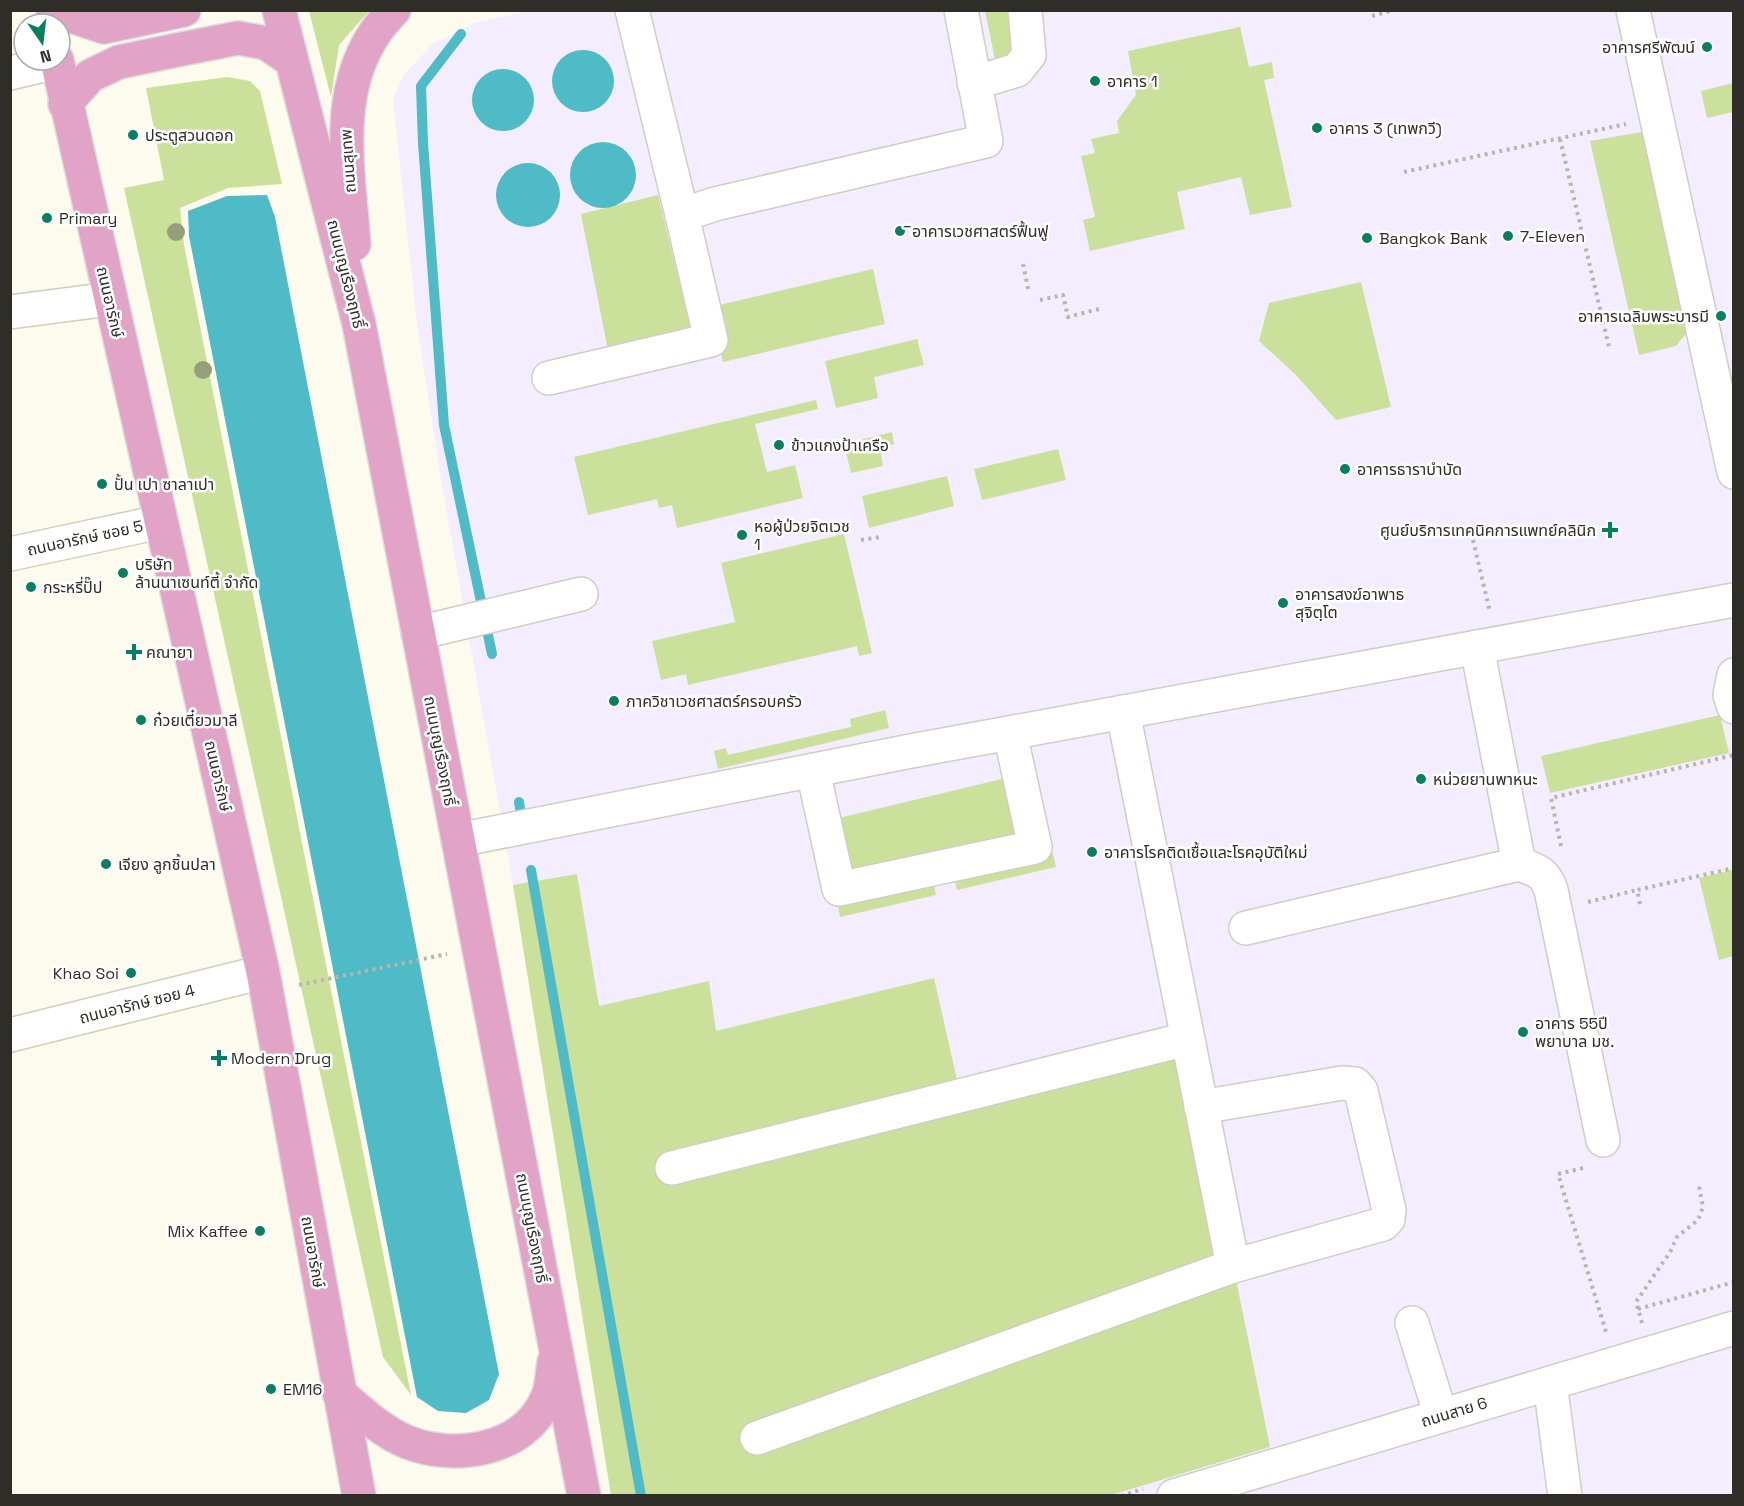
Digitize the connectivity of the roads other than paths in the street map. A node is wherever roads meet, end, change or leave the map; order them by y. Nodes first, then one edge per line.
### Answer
1 (52, 10) edge
2 (184, 10) edge
3 (279, 10) edge
4 (394, 10) edge
5 (632, 10) edge
6 (961, 10) edge
7 (1025, 10) edge
8 (1633, 10) edge
9 (291, 60) junction
10 (59, 72) edge
11 (1648, 79) junction
12 (974, 83) junction
13 (65, 104) junction
14 (682, 215) junction
15 (1684, 249) junction
16 (110, 299) junction
17 (10, 312) edge
18 (359, 324) junction
19 (549, 378) dead end
20 (1734, 472) edge
21 (160, 522) junction
22 (10, 554) edge
23 (581, 594) dead end
24 (1734, 600) edge
25 (418, 633) junction
26 (1487, 646) junction
27 (1734, 675) edge
28 (1734, 707) edge
29 (1123, 712) junction
30 (1010, 733) junction
31 (813, 771) junction
32 (458, 840) junction
33 (1519, 864) junction
34 (1246, 928) dead end
35 (263, 972) junction
36 (10, 1035) edge
37 (1187, 1039) junction
38 (1201, 1107) junction
39 (1603, 1140) road end
40 (672, 1168) dead end
41 (1233, 1266) junction
42 (1412, 1323) dead end
43 (1734, 1328) edge
44 (556, 1354) junction
45 (1550, 1383) junction
46 (339, 1394) junction
47 (1441, 1416) junction
48 (757, 1438) dead end
49 (358, 1495) edge
50 (584, 1496) edge
51 (1174, 1496) edge
52 (1565, 1496) edge

1 - 2 main road
3 - 9 main road, ถนนบุญเรืองฤทธิ์
4 - 18 main road, ถนนสุเทพ
5 - 14 street
6 - 12 street
7 - 12 street
8 - 11 street
9 - 13 main road
9 - 18 main road, ถนนบุญเรืองฤทธิ์
10 - 13 main road, ถนนอารักษ์
11 - 15 street
11 - 15 street
12 - 14 street
13 - 16 main road, ถนนอารักษ์
14 - 19 street
15 - 20 street
16 - 17 street
16 - 21 main road, ถนนอารักษ์
18 - 25 main road, ถนนบุญเรืองฤทธิ์
21 - 22 street, ถนนอารักษ์ ซอย 5
21 - 35 main road, ถนนอารักษ์
23 - 25 street
24 - 26 street
25 - 32 main road, ถนนบุญเรืองฤทธิ์
26 - 29 street
26 - 33 street
27 - 28 street
29 - 30 street
29 - 37 street
30 - 31 street
30 - 31 street
31 - 32 street
32 - 44 main road, ถนนบุญเรืองฤทธิ์
33 - 34 street
33 - 39 street
35 - 36 street, ถนนอารักษ์ ซอย 4
35 - 46 main road, ถนนอารักษ์
37 - 38 street
37 - 40 street
38 - 41 street
38 - 41 street
41 - 48 street
42 - 47 street
43 - 45 street, ถนนสาย 6
44 - 46 main road
44 - 50 main road, ถนนบุญเรืองฤทธิ์
45 - 47 street, ถนนสาย 6
45 - 52 street
46 - 49 main road, ถนนอารักษ์
47 - 51 street, ถนนสาย 6

